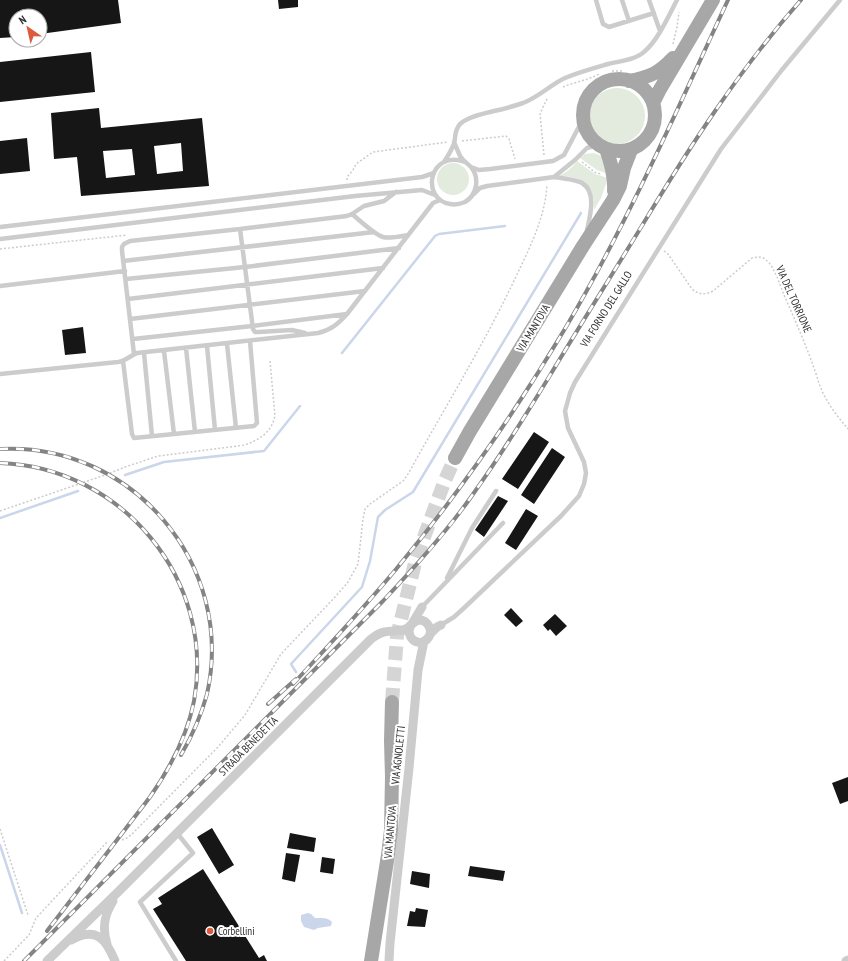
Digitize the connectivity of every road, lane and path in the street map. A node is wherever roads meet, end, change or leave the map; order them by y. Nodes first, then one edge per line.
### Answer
1 (596, 0) edge
2 (622, 0) edge
3 (649, 0) edge
4 (678, 0) edge
5 (713, 0) edge
6 (840, 0) edge
7 (680, 8) dead end
8 (654, 13) junction
9 (629, 21) junction
10 (660, 31) junction
11 (689, 42) junction
12 (671, 48) dead end
13 (611, 71) dead end
14 (603, 72) dead end
15 (626, 76) junction
16 (562, 88) dead end
17 (549, 97) dead end
18 (653, 103) junction
19 (583, 119) junction
20 (454, 142) junction
21 (602, 147) junction
22 (630, 150) junction
23 (577, 158) junction
24 (444, 162) junction
25 (465, 162) junction
26 (545, 162) junction
27 (471, 167) junction
28 (434, 173) junction
29 (554, 177) junction
30 (614, 177) junction
31 (546, 178) junction
32 (396, 192) junction
33 (435, 194) junction
34 (473, 194) junction
35 (440, 200) junction
36 (613, 200) junction
37 (352, 214) junction
38 (0, 227) edge
39 (240, 229) junction
40 (374, 232) junction
41 (408, 235) junction
42 (0, 239) edge
43 (583, 246) junction
44 (660, 246) junction
45 (242, 247) junction
46 (399, 248) junction
47 (123, 261) junction
48 (245, 267) junction
49 (383, 268) junction
50 (125, 271) junction
51 (126, 279) junction
52 (247, 284) junction
53 (0, 286) edge
54 (366, 291) junction
55 (128, 299) junction
56 (250, 304) junction
57 (347, 314) junction
58 (130, 318) junction
59 (252, 326) junction
60 (308, 334) junction
61 (132, 340) junction
62 (250, 341) junction
63 (227, 344) junction
64 (207, 346) junction
65 (186, 348) junction
66 (164, 351) junction
67 (144, 353) junction
68 (134, 354) junction
69 (123, 361) junction
70 (0, 374) edge
71 (236, 428) junction
72 (848, 429) edge
73 (215, 430) junction
74 (195, 432) junction
75 (174, 434) junction
76 (152, 436) junction
77 (455, 458) tunnel mouth
78 (125, 467) dead end
79 (496, 491) dead end
80 (0, 511) edge
81 (503, 523) dead end
82 (445, 583) junction
83 (422, 607) joint
84 (441, 625) joint
85 (422, 628) junction
86 (400, 631) junction
87 (412, 639) junction
88 (418, 670) junction
89 (392, 702) tunnel mouth
90 (0, 829) edge
91 (177, 833) junction
92 (122, 840) dead end
93 (108, 841) dead end
94 (119, 891) junction
95 (99, 910) junction
96 (28, 915) dead end
97 (105, 922) junction
98 (92, 934) junction
99 (64, 944) junction
100 (108, 945) junction
101 (4, 961) edge
102 (47, 961) edge
103 (115, 961) edge
104 (176, 961) edge
105 (371, 961) edge
106 (389, 961) edge

1 - 9 lane
2 - 9 lane
3 - 8 lane
4 - 10 lane
5 - 11 main road
6 - 44 lane, VIA FORNO DEL GALLO
7 - 12 path
8 - 9 lane
8 - 10 lane
10 - 20 lane
11 - 15 main road
11 - 18 main road
13 - 15 path
14 - 16 path
15 - 18 main road
15 - 19 main road
17 - 26 path
18 - 22 main road
19 - 21 main road
19 - 26 lane
20 - 24 lane
20 - 25 lane
21 - 22 main road
21 - 23 lane
21 - 30 main road
22 - 36 main road, VIA MANTOVA
23 - 29 lane
23 - 30 path
24 - 25 lane
24 - 28 lane
25 - 27 lane
26 - 27 lane
27 - 34 lane
28 - 33 lane
28 - 38 lane
29 - 31 lane
29 - 43 lane
30 - 36 main road
31 - 34 lane
31 - 92 path
32 - 33 lane
32 - 37 lane
32 - 42 lane
33 - 35 lane
34 - 35 lane
35 - 41 lane
36 - 43 main road, VIA MANTOVA
37 - 39 lane
37 - 40 lane
39 - 45 lane
39 - 47 lane
40 - 41 lane
40 - 45 lane
41 - 46 lane
43 - 77 main road, VIA MANTOVA
44 - 72 path, VIA DEL TORRIONE
44 - 84 lane, VIA FORNO DEL GALLO
45 - 47 lane
45 - 48 lane
46 - 48 lane
46 - 49 lane
47 - 50 lane
48 - 51 lane
48 - 52 lane
49 - 52 lane
49 - 54 lane
50 - 51 lane
50 - 53 lane
51 - 55 lane
52 - 55 lane
52 - 56 lane
54 - 56 lane
54 - 57 lane
55 - 58 lane
56 - 58 lane
56 - 59 lane
57 - 59 lane
57 - 60 lane
58 - 61 lane
59 - 60 lane
59 - 61 lane
60 - 62 lane
61 - 68 lane
62 - 63 lane
62 - 71 lane
63 - 64 lane
63 - 71 lane
64 - 65 lane
64 - 73 lane
65 - 66 lane
65 - 74 lane
66 - 67 lane
66 - 75 lane
67 - 68 lane
67 - 76 lane
68 - 69 lane
69 - 70 lane
69 - 76 lane
71 - 73 lane
73 - 74 lane
74 - 75 lane
75 - 76 lane
78 - 80 path
79 - 82 lane
81 - 82 lane, VIA AGNOLETTI
82 - 83 lane, VIA AGNOLETTI
83 - 85 street, VIA AGNOLETTI
84 - 85 street, VIA FORNO DEL GALLO
85 - 86 street, STRADA BENEDETTA
85 - 87 street, VIA AGNOLETTI
85 - 87 street
85 - 88 street, VIA AGNOLETTI
86 - 87 street
86 - 91 street, STRADA BENEDETTA
87 - 88 street, VIA AGNOLETTI
88 - 106 street, VIA AGNOLETTI
89 - 105 main road, VIA MANTOVA
90 - 96 path
91 - 94 street, STRADA BENEDETTA
91 - 104 lane
93 - 101 path
94 - 95 street, STRADA BENEDETTA
94 - 97 street, STRADA BENEDETTA
95 - 98 street, STRADA BENEDETTA
95 - 99 street, STRADA BENEDETTA
97 - 98 street, STRADA BENEDETTA
97 - 100 street, STRADA BENEDETTA
98 - 99 street, STRADA BENEDETTA
98 - 100 street
99 - 102 street, STRADA BENEDETTA
100 - 103 street, STRADA BENEDETTA

